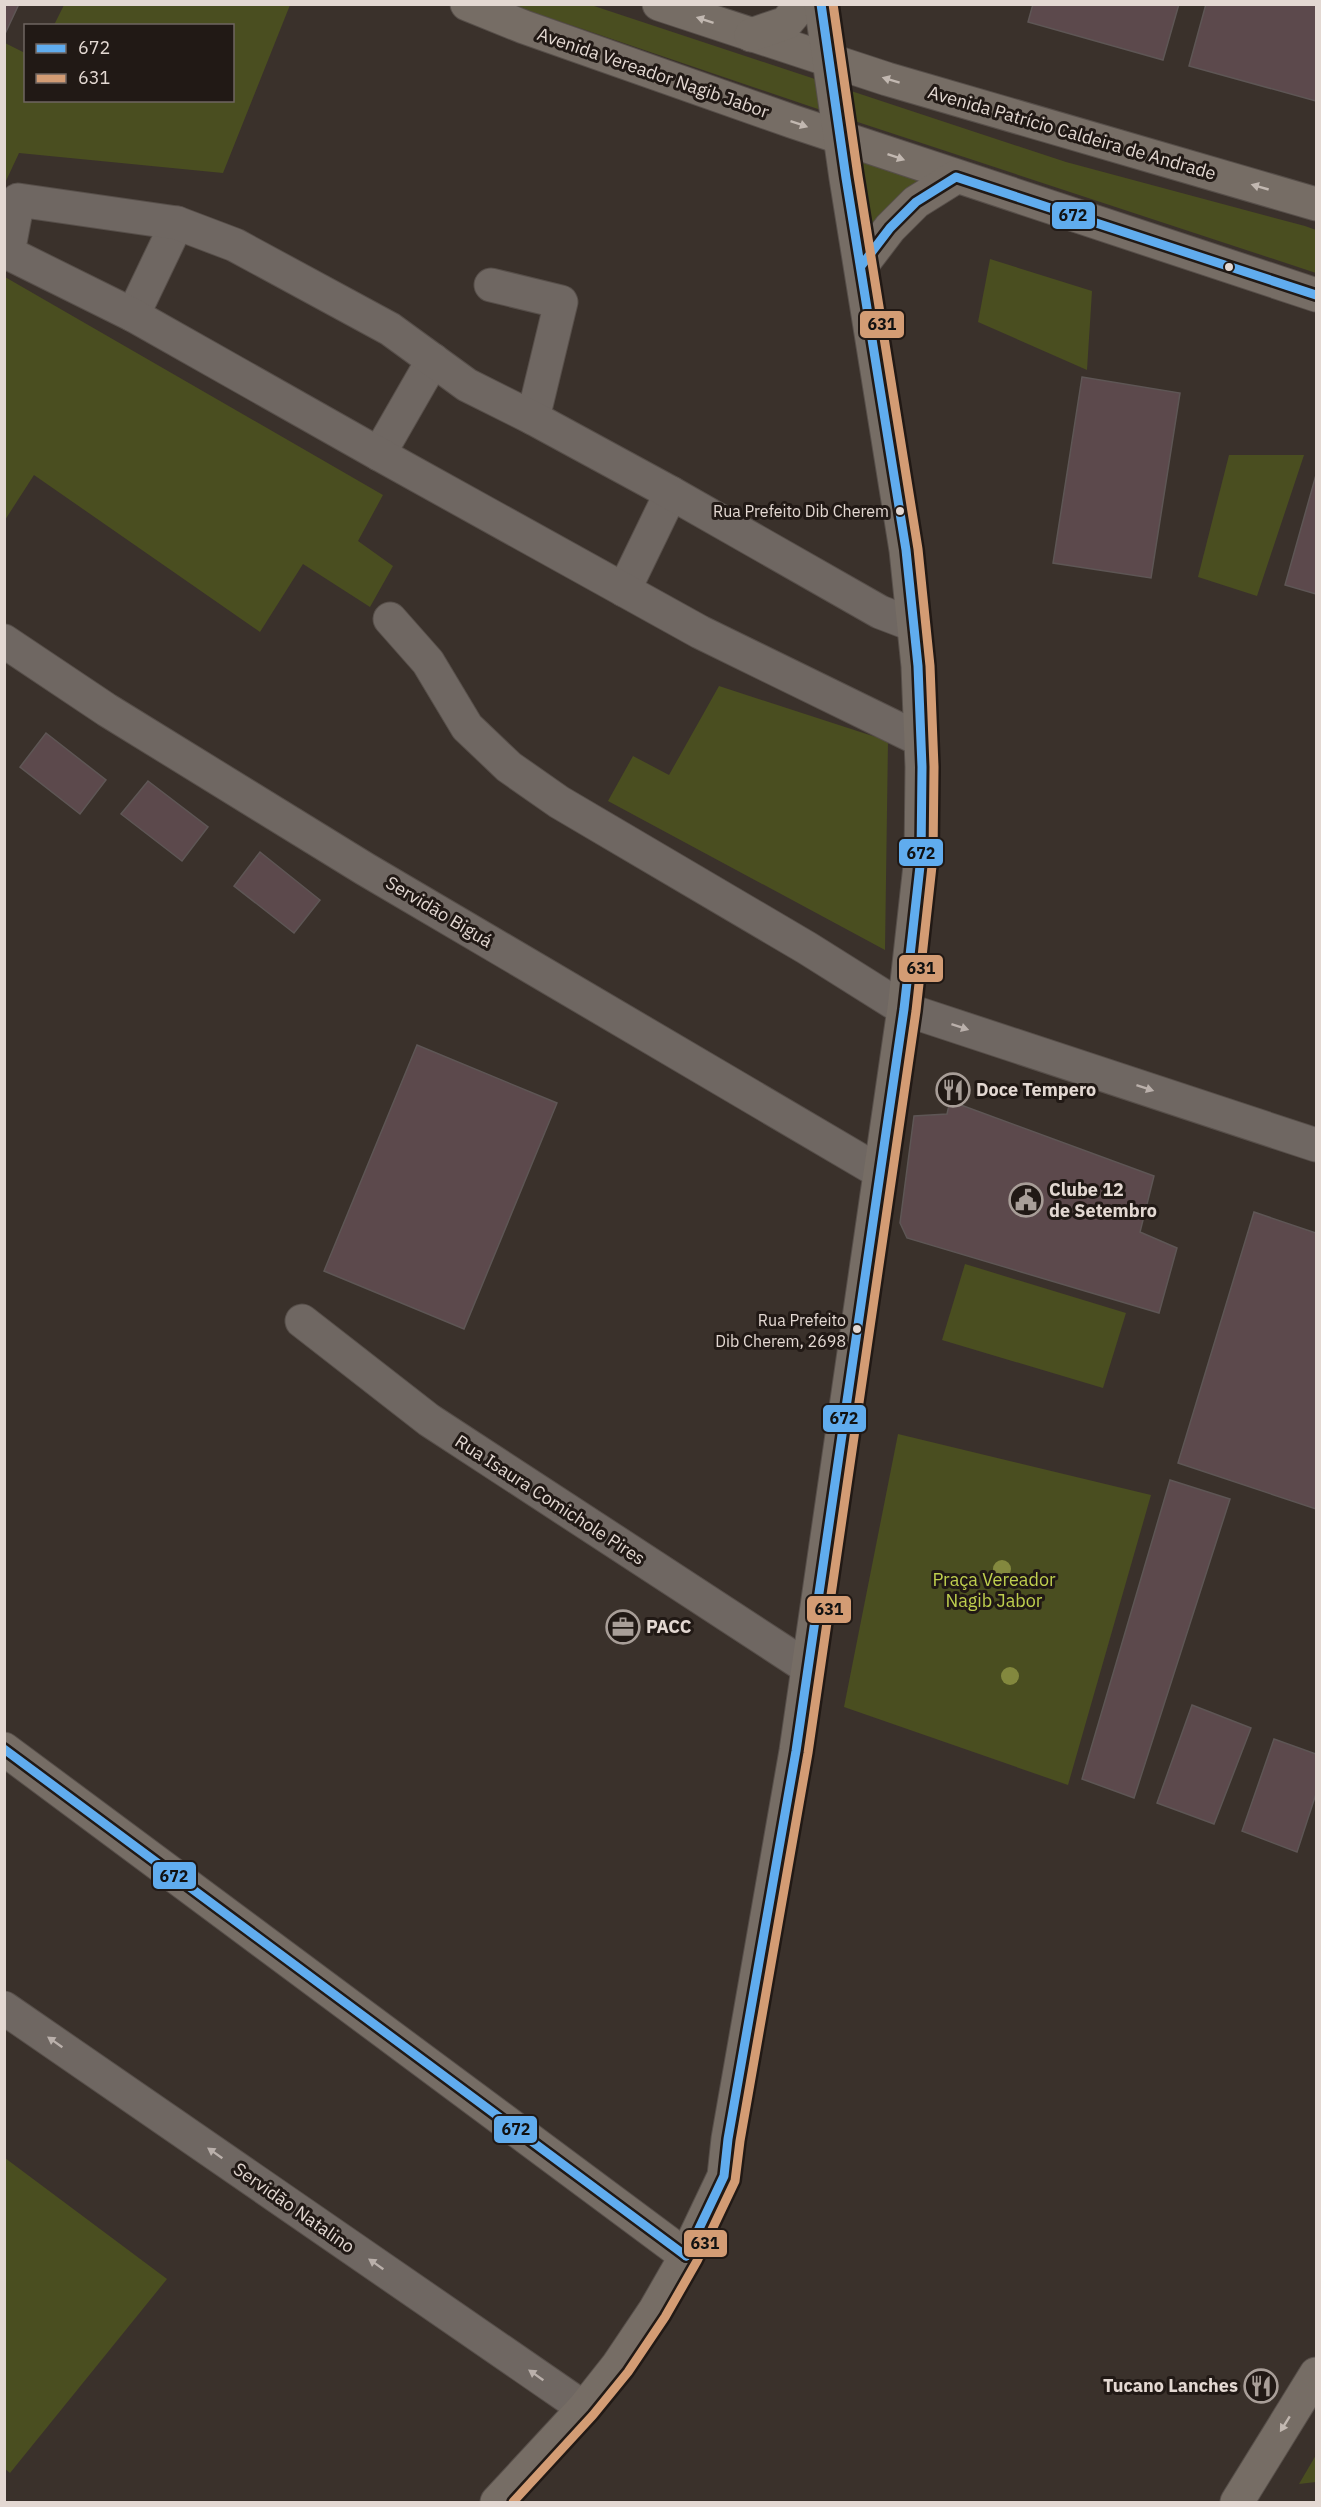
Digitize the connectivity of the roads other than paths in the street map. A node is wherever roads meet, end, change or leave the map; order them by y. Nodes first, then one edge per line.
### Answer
1 (467, 4) edge
2 (659, 4) edge
3 (802, 4) edge
4 (821, 4) edge
5 (751, 35) junction
6 (828, 60) junction
7 (840, 138) junction
8 (956, 177) junction
9 (1317, 204) edge
10 (177, 223) junction
11 (861, 266) junction
12 (491, 285) dead end
13 (1317, 295) edge
14 (133, 315) junction
15 (433, 360) junction
16 (533, 418) junction
17 (379, 454) junction
18 (671, 493) junction
19 (624, 590) junction
20 (390, 619) dead end
21 (914, 626) junction
22 (4, 641) edge
23 (921, 740) junction
24 (904, 1009) junction
25 (1317, 1144) edge
26 (880, 1172) junction
27 (302, 1321) dead end
28 (807, 1667) junction
29 (4, 1749) edge
30 (4, 2008) edge
31 (686, 2256) junction
32 (1317, 2374) edge
33 (584, 2408) junction
34 (497, 2502) edge
35 (1237, 2502) edge

1 -> 7 main road, Avenida Vereador Nagib Jabor
5 -> 2 main road
3 - 5 main road
4 - 6 main road
5 - 6 main road
6 - 7 main road
9 -> 6 main road, Avenida Patrício Caldeira de Andrade
7 -> 8 main road
7 - 11 main road
8 - 11 main road
8 - 13 main road
10 - 14 street
10 - 14 street
10 - 15 street
11 - 21 main road
12 - 16 street
14 - 17 street
15 - 16 street
15 - 17 street
16 - 18 street
17 - 19 street
18 - 19 street
18 - 21 street
19 - 23 street
20 - 24 street
21 - 23 main road
22 - 26 street, Servidão Biguá
23 - 24 main road
24 -> 25 street
24 - 26 main road
26 - 28 main road
27 - 28 street, Rua Isaura Comichole Pires
28 - 31 main road
29 - 31 main road
33 -> 30 street, Servidão Natalino
31 - 33 main road
32 -> 35 main road
33 - 34 main road

